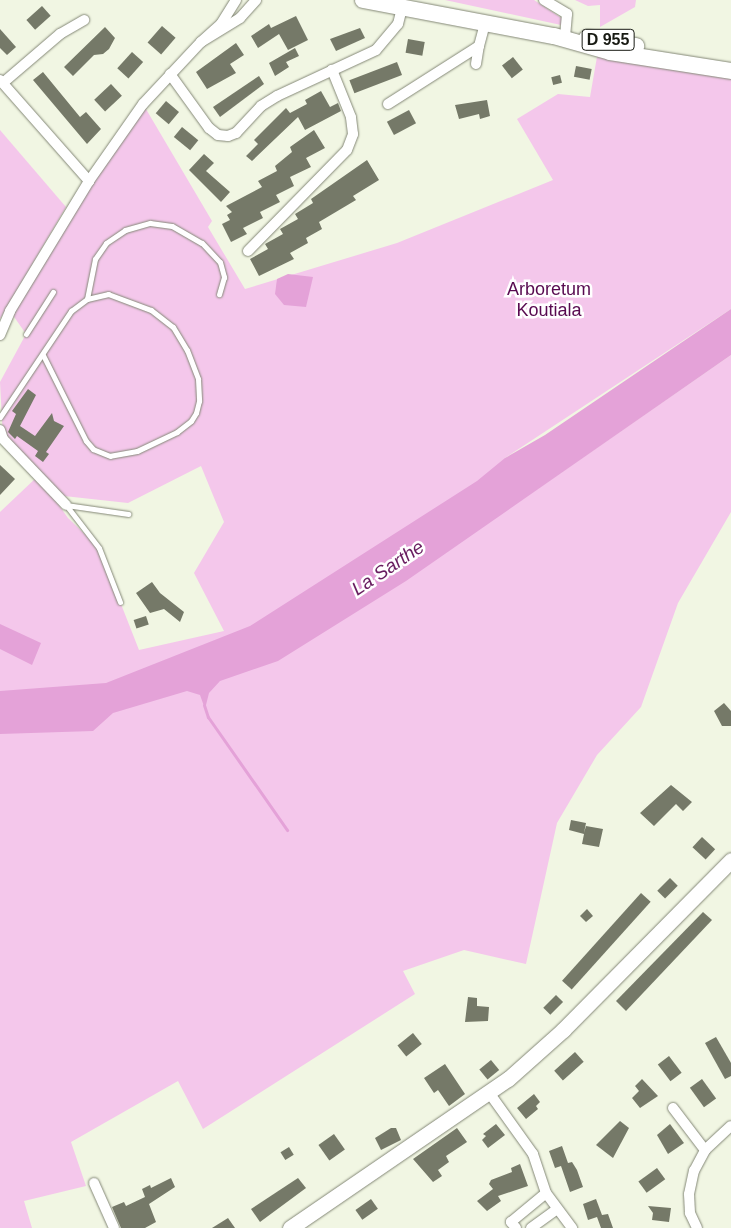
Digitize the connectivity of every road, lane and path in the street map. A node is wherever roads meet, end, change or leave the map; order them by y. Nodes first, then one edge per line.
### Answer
1 (236, 0) edge
2 (256, 0) edge
3 (363, 0) edge
4 (544, 0) edge
5 (402, 8) junction
6 (84, 20) dead end
7 (485, 23) junction
8 (565, 38) junction
9 (201, 42) junction
10 (479, 46) junction
11 (476, 64) dead end
12 (332, 70) junction
13 (731, 72) edge
14 (170, 74) junction
15 (2, 81) edge
16 (388, 104) dead end
17 (89, 181) junction
18 (248, 251) dead end
19 (53, 292) dead end
20 (219, 294) dead end
21 (87, 299) junction
22 (26, 334) dead end
23 (0, 335) edge
24 (42, 355) junction
25 (0, 417) edge
26 (0, 430) edge
27 (66, 505) junction
28 (128, 514) dead end
29 (120, 602) dead end
30 (731, 860) edge
31 (490, 1094) junction
32 (673, 1108) dead end
33 (731, 1126) edge
34 (705, 1150) junction
35 (94, 1183) dead end
36 (546, 1193) junction
37 (557, 1209) junction
38 (114, 1228) edge
39 (292, 1228) edge
40 (516, 1228) edge
41 (531, 1228) edge
42 (572, 1228) edge
43 (697, 1228) edge

1 - 9 street
2 - 9 street
3 - 5 main road, D 955
4 - 8 street
5 - 7 main road, D 955
5 - 12 street
6 - 15 street
7 - 8 main road, D 955
7 - 10 street
8 - 13 main road, D 955
9 - 14 street
10 - 11 street
10 - 16 street
12 - 14 street
12 - 18 street
14 - 17 street
15 - 17 street
17 - 23 street
19 - 22 lane
20 - 21 lane
21 - 24 lane
21 - 24 lane
24 - 25 lane
26 - 27 street
27 - 28 lane
27 - 29 lane
30 - 31 street
31 - 36 street
31 - 39 street
32 - 34 street
33 - 34 street
34 - 43 street
35 - 38 street
36 - 37 street
36 - 40 street
37 - 41 street
37 - 42 street

